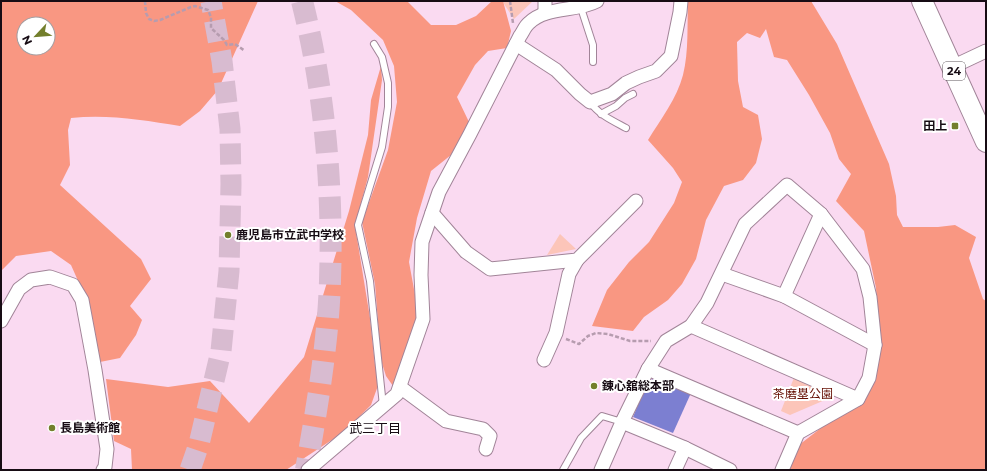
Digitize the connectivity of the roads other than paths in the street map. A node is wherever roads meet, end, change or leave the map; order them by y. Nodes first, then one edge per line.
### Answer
1 (597, 1) edge
2 (681, 1) edge
3 (922, 1) edge
4 (545, 7) edge
5 (581, 8) junction
6 (518, 40) junction
7 (374, 44) dead end
8 (986, 51) edge
9 (593, 62) dead end
10 (952, 67) junction
11 (633, 94) dead end
12 (590, 102) junction
13 (601, 114) junction
14 (626, 128) dead end
15 (986, 142) edge
16 (636, 201) dead end
17 (432, 213) junction
18 (821, 214) junction
19 (577, 260) junction
20 (722, 274) junction
21 (784, 296) junction
22 (1, 321) edge
23 (691, 326) junction
24 (875, 345) junction
25 (544, 360) dead end
26 (648, 369) junction
27 (400, 386) junction
28 (858, 399) junction
29 (383, 406) junction
30 (622, 422) junction
31 (798, 433) junction
32 (486, 448) dead end
33 (685, 448) junction
34 (103, 470) edge
35 (308, 470) edge
36 (563, 470) edge
37 (602, 470) edge
38 (675, 470) edge
39 (730, 470) edge
40 (782, 470) edge

1 - 5 street
2 - 12 street
3 - 10 main road, 24
4 - 5 street
4 - 6 street
5 - 9 lane
6 - 12 street
6 - 17 street
7 - 29 lane
8 - 10 street
10 - 15 main road, 24
11 - 13 lane
12 - 13 lane
13 - 14 lane
16 - 19 street
17 - 19 street
17 - 27 street
18 - 20 street
18 - 21 street
18 - 24 street
19 - 25 street
20 - 21 street
20 - 23 street
21 - 24 street
22 - 34 street
23 - 26 street
23 - 28 street
24 - 28 street
26 - 30 street
26 - 31 street
27 - 29 street
27 - 32 street
28 - 31 street
29 - 35 street
30 - 33 street
30 - 36 lane
30 - 37 street
31 - 40 street
33 - 38 street
33 - 39 street

